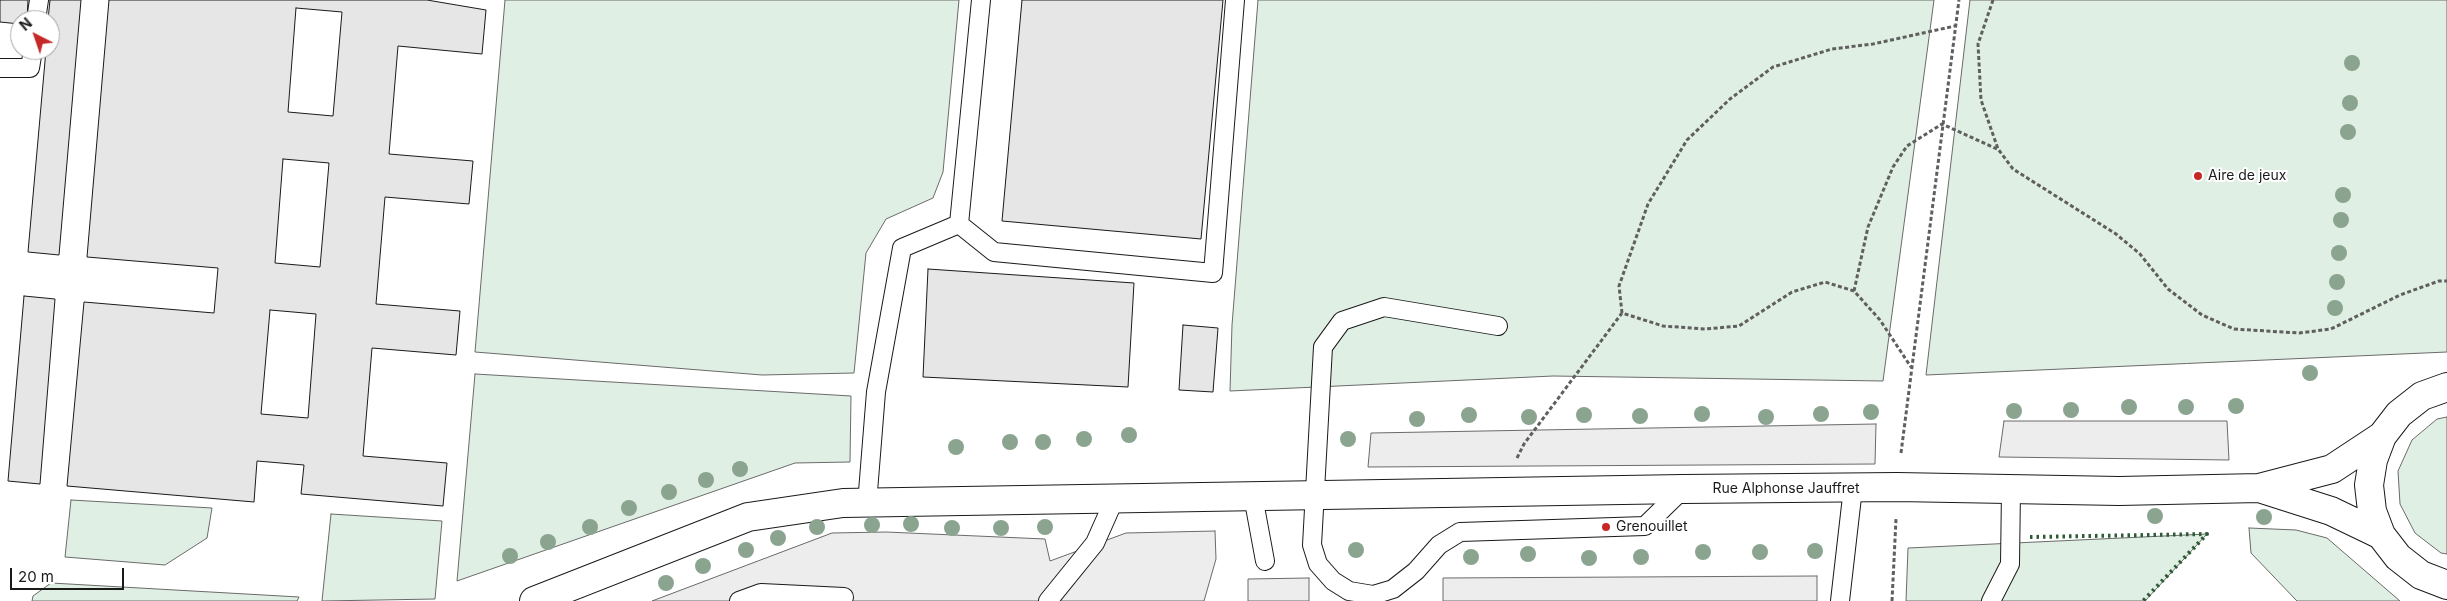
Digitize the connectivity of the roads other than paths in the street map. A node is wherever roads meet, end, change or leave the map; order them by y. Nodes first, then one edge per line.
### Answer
1 (981, 0) edge
2 (1235, 0) edge
3 (31, 60) edge
4 (0, 68) edge
5 (959, 224) junction
6 (1498, 326) dead end
7 (2447, 387) edge
8 (2382, 436) junction
9 (1853, 488) junction
10 (2259, 488) junction
11 (1683, 489) junction
12 (2011, 490) junction
13 (1313, 495) junction
14 (1254, 496) junction
15 (1115, 498) junction
16 (867, 504) junction
17 (2382, 535) junction
18 (1265, 561) dead end
19 (2447, 585) edge
20 (1349, 596) edge
21 (844, 597) dead end
22 (534, 601) edge
23 (739, 601) edge
24 (1048, 601) edge
25 (1840, 601) edge
26 (1991, 601) edge

1 - 5 lane
2 - 5 lane
3 - 4 lane
5 - 16 lane
6 - 13 lane
7 - 8 street, Rue Alphonse Jauffret
8 - 10 street, Rue Alphonse Jauffret
8 - 17 street, Rue Alphonse Jauffret
9 - 11 street, Rue Alphonse Jauffret
9 - 12 street, Rue Alphonse Jauffret
9 - 25 lane
10 - 12 street, Rue Alphonse Jauffret
10 - 17 street, Rue Alphonse Jauffret
11 - 13 street, Rue Alphonse Jauffret
11 - 20 lane
12 - 26 lane
13 - 14 street, Rue Alphonse Jauffret
13 - 20 lane
14 - 15 street, Rue Alphonse Jauffret
14 - 18 lane
15 - 16 street, Rue Alphonse Jauffret
15 - 24 lane
16 - 22 street, Rue Alphonse Jauffret
17 - 19 street, Rue Alphonse Jauffret
21 - 23 lane

